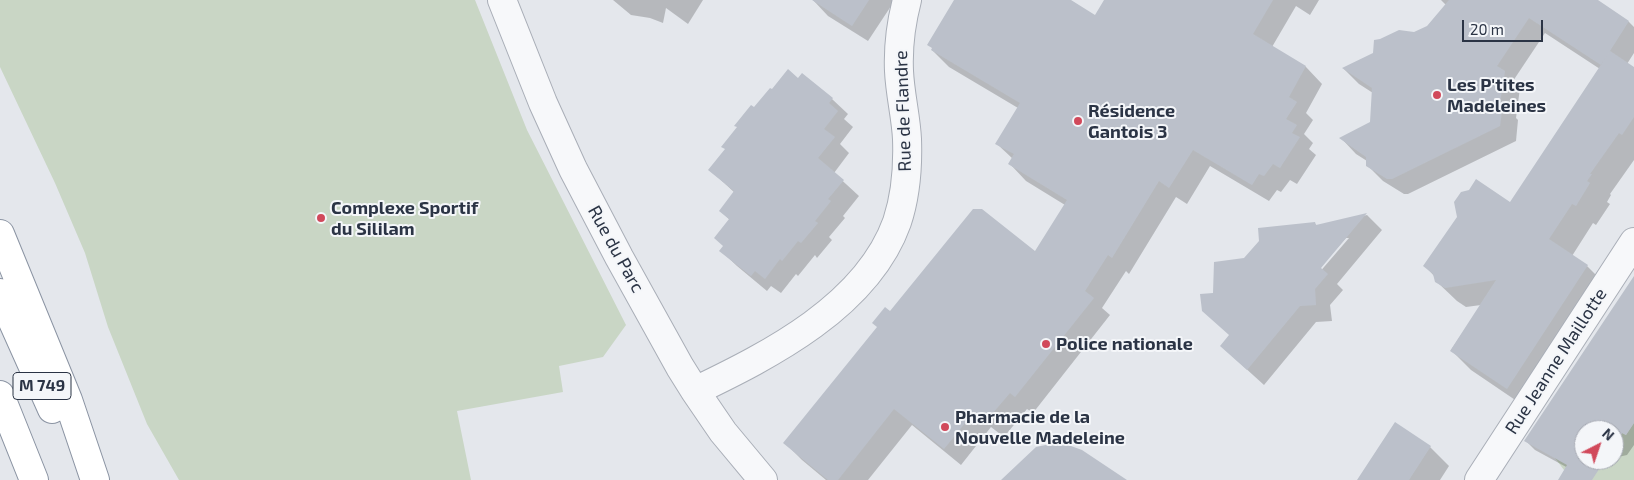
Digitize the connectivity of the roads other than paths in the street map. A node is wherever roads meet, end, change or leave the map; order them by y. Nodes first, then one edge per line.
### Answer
1 (502, 0) edge
2 (907, 0) edge
3 (0, 234) edge
4 (1634, 242) edge
5 (0, 293) edge
6 (695, 391) junction
7 (0, 395) edge
8 (0, 425) edge
9 (33, 480) edge
10 (81, 480) edge
11 (95, 480) edge
12 (763, 480) edge
13 (1479, 480) edge

1 - 6 street, Rue du Parc
2 - 6 street, Rue de Flandre
3 - 11 highway
4 - 13 street, Rue Jeanne Maillotte
5 - 10 highway, M 749
6 - 12 street, Rue du Parc
7 - 9 highway, M 749
8 - 9 highway

